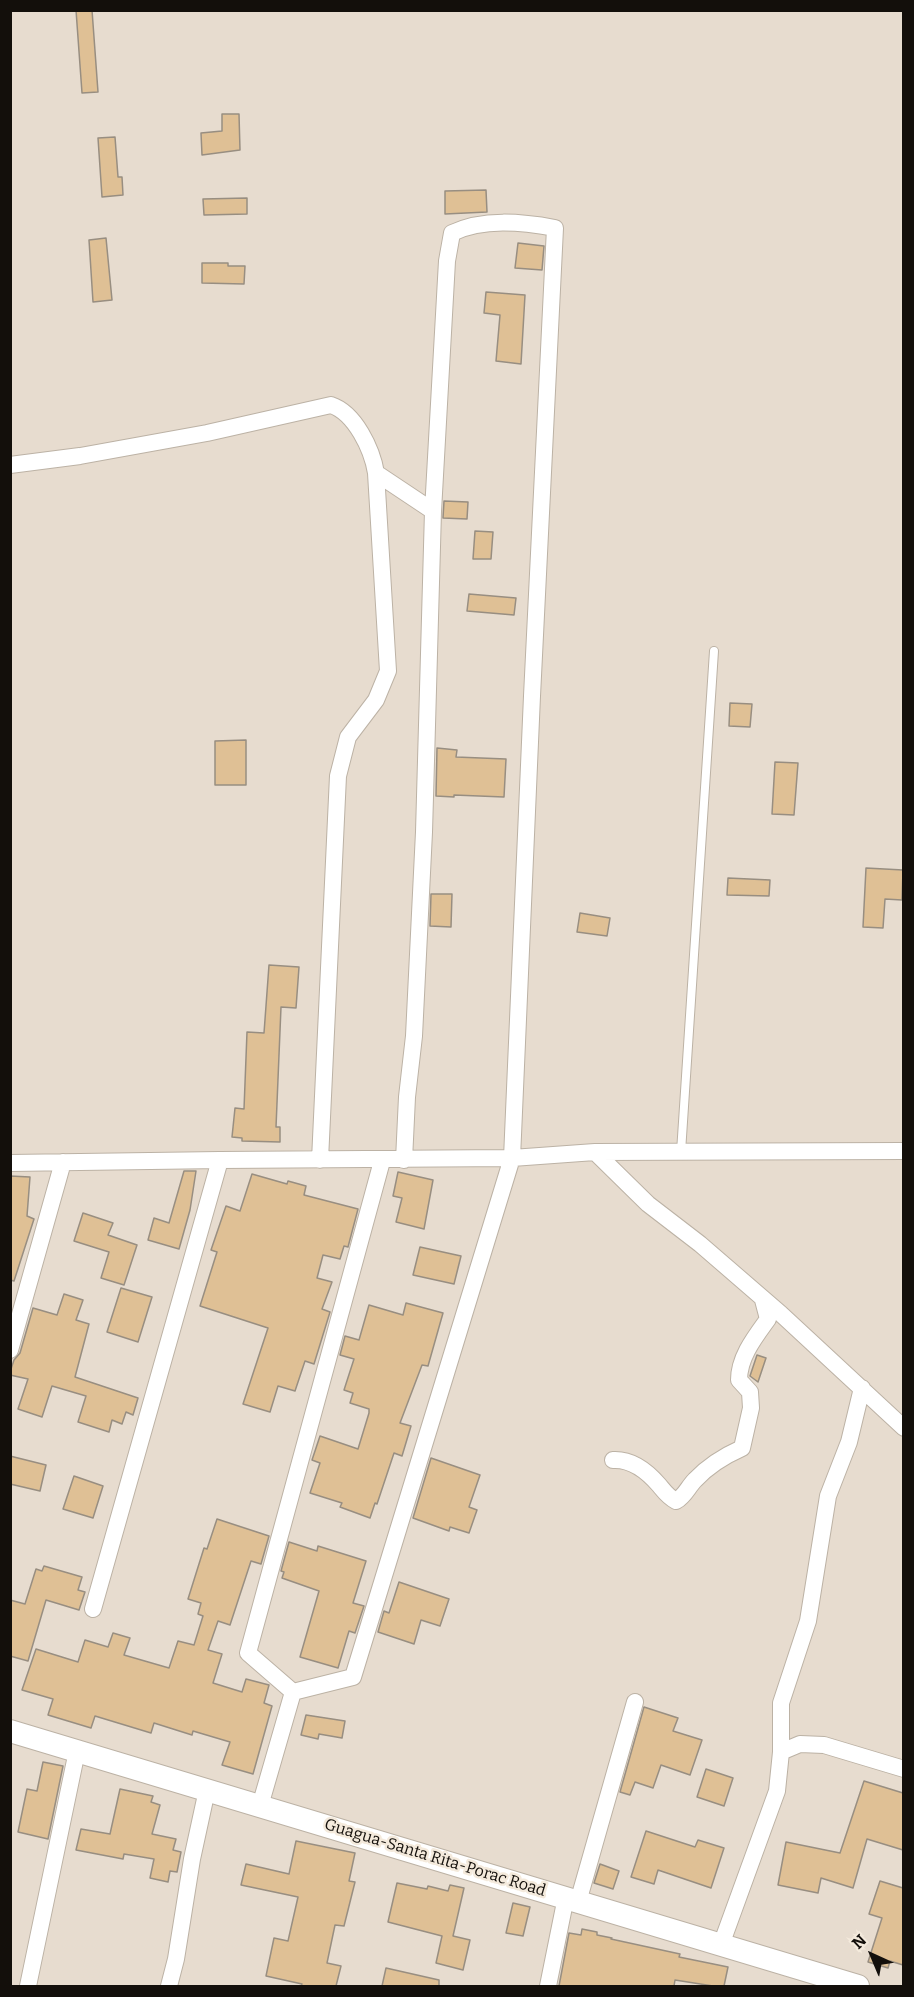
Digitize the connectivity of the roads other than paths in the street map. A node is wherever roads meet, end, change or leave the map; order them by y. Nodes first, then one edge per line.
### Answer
1 (10, 465) edge
2 (376, 473) junction
3 (433, 511) junction
4 (714, 651) dead end
5 (903, 1151) edge
6 (595, 1152) junction
7 (681, 1152) junction
8 (512, 1158) junction
9 (220, 1160) junction
10 (320, 1160) junction
11 (404, 1160) junction
12 (382, 1161) junction
13 (63, 1162) junction
14 (10, 1163) edge
15 (763, 1300) junction
16 (10, 1350) edge
17 (862, 1388) junction
18 (903, 1428) edge
19 (613, 1460) dead end
20 (93, 1609) dead end
21 (293, 1692) junction
22 (635, 1702) dead end
23 (10, 1731) edge
24 (77, 1751) junction
25 (781, 1752) junction
26 (903, 1769) edge
27 (207, 1790) junction
28 (260, 1806) junction
29 (572, 1900) junction
30 (720, 1945) junction
31 (28, 1986) edge
32 (169, 1986) edge
33 (548, 1986) edge
34 (858, 1986) edge

1 - 2 street
2 - 3 street
2 - 10 street
3 - 8 street
3 - 11 street
4 - 7 lane
5 - 7 street
6 - 7 street
6 - 8 street
6 - 15 street
8 - 11 street
8 - 21 street
9 - 10 street
9 - 13 street
9 - 20 street
10 - 12 street
11 - 12 street
12 - 21 street
13 - 14 street
13 - 16 street
15 - 17 street
15 - 19 street
17 - 18 street
17 - 25 street
21 - 28 street
22 - 29 street
23 - 24 main road, Guagua-Santa Rita-Porac Road
24 - 27 main road, Guagua-Santa Rita-Porac Road
24 - 31 street
25 - 26 street
25 - 30 street
27 - 28 main road, Guagua-Santa Rita-Porac Road
27 - 32 street
28 - 29 main road, Guagua-Santa Rita-Porac Road
29 - 30 main road, Guagua-Santa Rita-Porac Road
29 - 33 street
30 - 34 main road, Guagua-Santa Rita-Porac Road

